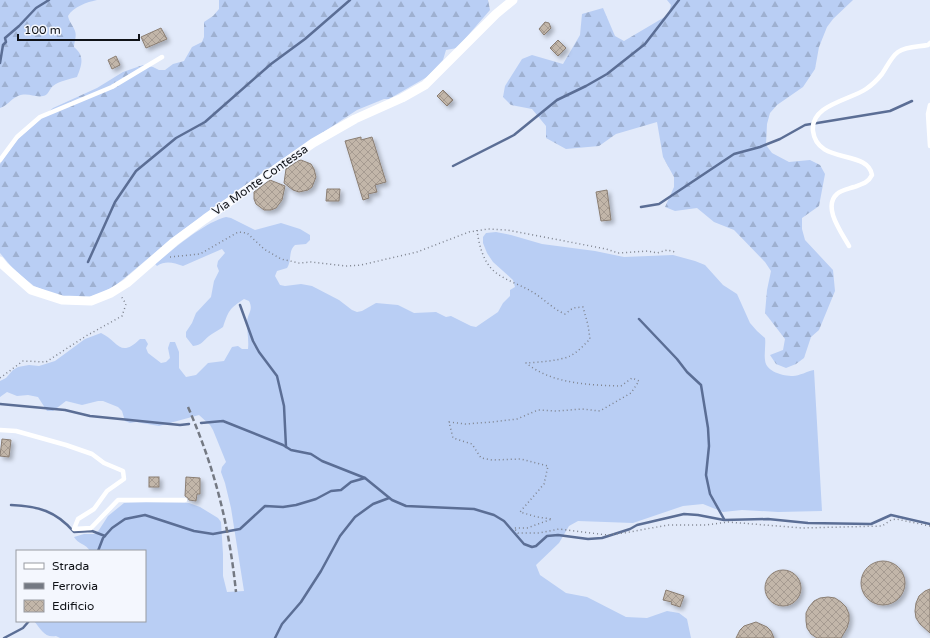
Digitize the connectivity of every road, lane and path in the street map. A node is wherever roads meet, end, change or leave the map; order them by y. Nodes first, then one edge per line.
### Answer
1 (513, 0) edge
2 (930, 43) edge
3 (162, 57) dead end
4 (930, 104) edge
5 (930, 146) edge
6 (0, 160) edge
7 (477, 230) junction
8 (849, 246) dead end
9 (675, 252) dead end
10 (170, 257) dead end
11 (0, 261) edge
12 (116, 290) junction
13 (0, 378) edge
14 (0, 430) edge
15 (185, 500) dead end
16 (930, 526) edge

1 - 12 street, Via Monte Contessa
2 - 8 lane
3 - 6 lane
4 - 5 lane
7 - 9 path
7 - 10 path
7 - 16 path
11 - 12 street, Via Monte Contessa
12 - 13 path
14 - 15 lane

